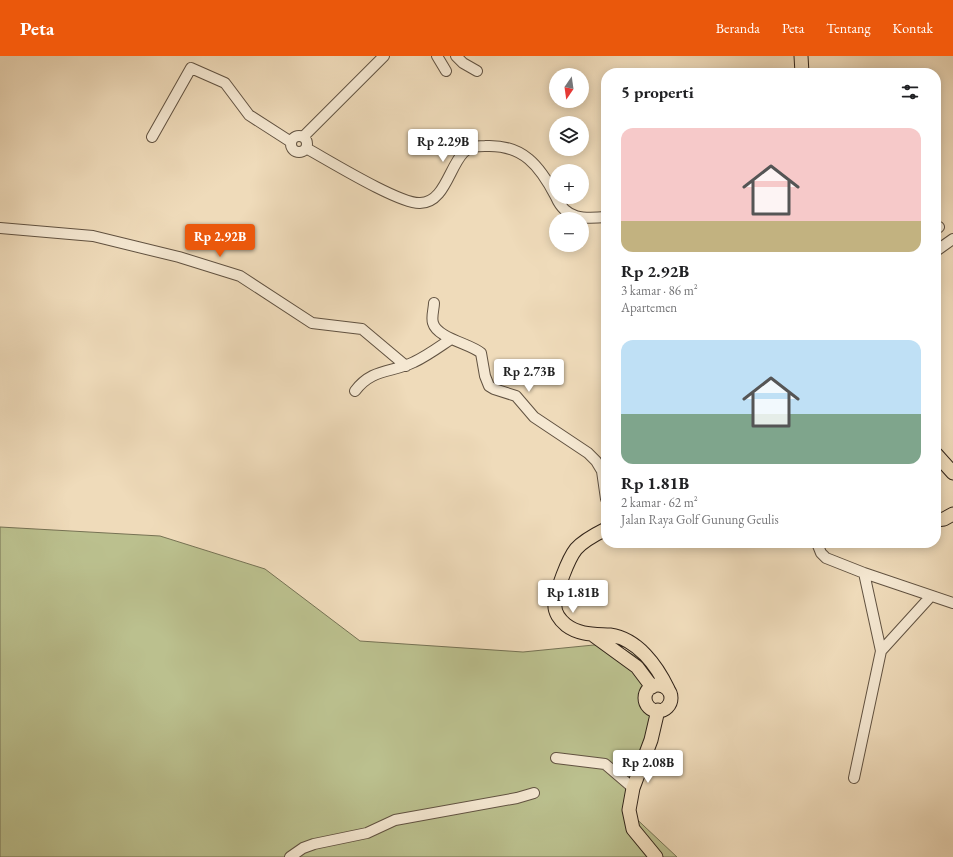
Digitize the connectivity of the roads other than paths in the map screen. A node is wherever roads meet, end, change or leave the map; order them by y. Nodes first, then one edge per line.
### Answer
1 (384, 56) edge
2 (437, 56) edge
3 (456, 56) edge
4 (802, 56) edge
5 (802, 68) edge
6 (446, 71) dead end
7 (477, 71) dead end
8 (152, 137) dead end
9 (303, 138) junction
10 (291, 142) junction
11 (306, 148) junction
12 (549, 185) edge
13 (559, 204) edge
14 (601, 217) edge
15 (0, 228) edge
16 (953, 239) edge
17 (941, 247) edge
18 (434, 303) dead end
19 (451, 339) junction
20 (406, 366) junction
21 (355, 391) dead end
22 (941, 460) edge
23 (601, 469) edge
24 (953, 473) edge
25 (953, 514) edge
26 (941, 519) edge
27 (601, 532) edge
28 (820, 548) edge
29 (864, 573) junction
30 (931, 596) junction
31 (953, 603) edge
32 (593, 635) junction
33 (881, 651) junction
34 (652, 687) junction
35 (668, 689) junction
36 (658, 710) junction
37 (556, 758) dead end
38 (854, 778) dead end
39 (633, 788) junction
40 (534, 793) dead end
41 (290, 857) edge
42 (656, 857) edge

1 - 9 street
2 - 6 street
3 - 7 street
4 - 5 main road
8 - 10 street
9 - 10 street
9 - 11 street
10 - 11 street
11 - 12 street
13 - 14 street
15 - 20 street
16 - 17 street
18 - 19 street
19 - 20 street
19 - 23 street
20 - 21 street
22 - 24 main road
25 - 26 main road
27 - 32 main road
28 - 29 street
29 - 30 street
29 - 33 street
30 - 31 street
30 - 33 street
32 - 34 main road
32 - 35 main road
33 - 38 street
34 - 35 main road
34 - 36 main road
35 - 36 main road
36 - 39 main road
37 - 39 street
39 - 42 main road
40 - 41 street

